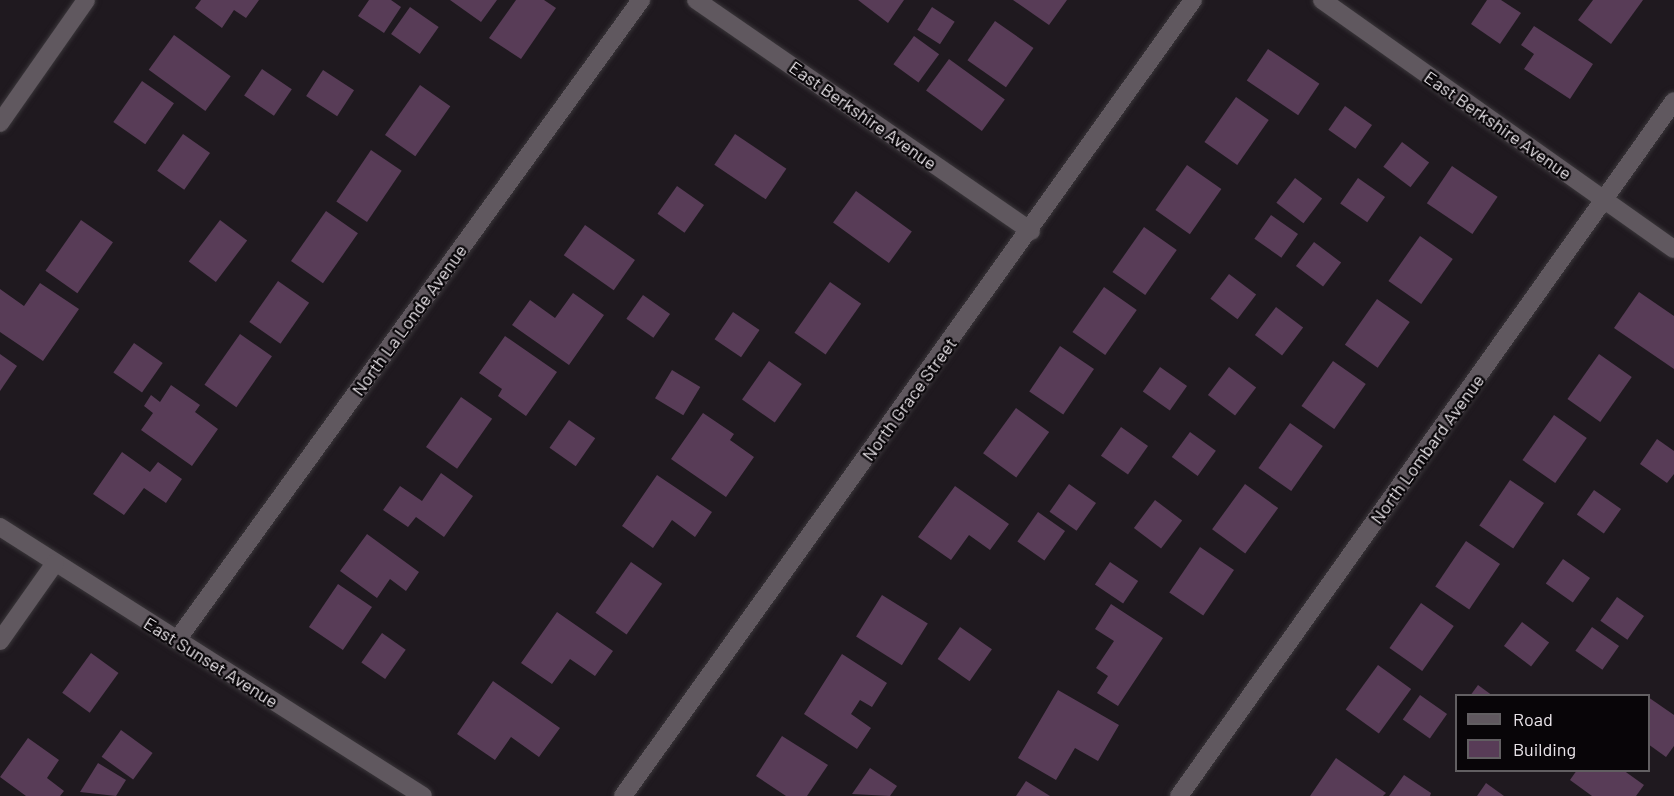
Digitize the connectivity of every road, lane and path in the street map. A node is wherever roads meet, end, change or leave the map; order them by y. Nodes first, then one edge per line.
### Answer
1 (86, 0) edge
2 (641, 0) edge
3 (696, 0) edge
4 (1193, 0) edge
5 (1322, 0) edge
6 (1674, 101) edge
7 (0, 123) edge
8 (1604, 200) junction
9 (1030, 231) junction
10 (1674, 249) edge
11 (0, 527) edge
12 (55, 562) junction
13 (177, 640) junction
14 (0, 641) edge
15 (423, 796) edge
16 (623, 796) edge
17 (1179, 796) edge

1 - 7 street
2 - 13 street, North La Londe Avenue
3 - 9 street, East Berkshire Avenue
4 - 9 street, North Grace Street
5 - 8 street, East Berkshire Avenue
6 - 8 street, North Lombard Avenue
8 - 10 street, East Berkshire Avenue
8 - 17 street, North Lombard Avenue
9 - 16 street, North Grace Street
11 - 12 street, East Sunset Avenue
12 - 13 street, East Sunset Avenue
12 - 14 street
13 - 15 street, East Sunset Avenue

